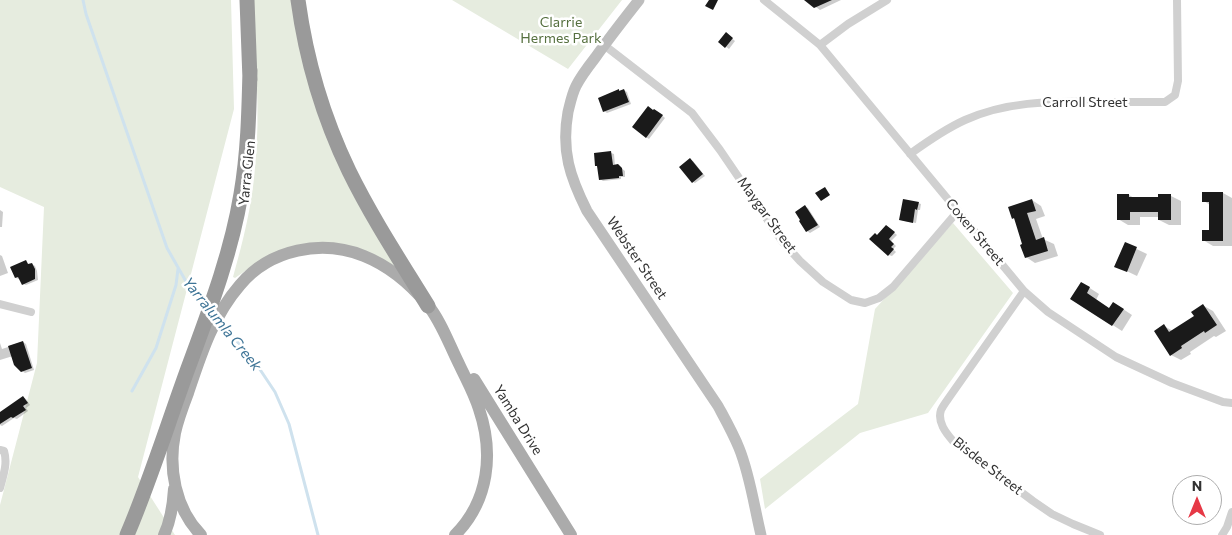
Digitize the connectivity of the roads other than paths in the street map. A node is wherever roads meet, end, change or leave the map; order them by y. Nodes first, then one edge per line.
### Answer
1 (247, 0) edge
2 (298, 0) edge
3 (639, 0) edge
4 (764, 0) edge
5 (887, 0) edge
6 (1177, 0) edge
7 (604, 45) junction
8 (820, 45) junction
9 (910, 154) junction
10 (958, 211) junction
11 (227, 283) junction
12 (1024, 291) junction
13 (0, 304) edge
14 (428, 306) junction
15 (31, 312) dead end
16 (438, 322) junction
17 (202, 343) junction
18 (1232, 403) edge
19 (2, 451) edge
20 (174, 483) junction
21 (0, 488) edge
22 (1232, 512) edge
23 (128, 535) edge
24 (164, 535) edge
25 (201, 535) edge
26 (455, 535) edge
27 (571, 535) edge
28 (761, 535) edge
29 (1100, 535) edge
30 (1222, 535) edge

1 - 11 highway, Yarra Glen
2 - 14 highway
3 - 7 street, Webster Street
4 - 8 street, Coxen Street
5 - 8 street
6 - 9 street, Carroll Street
7 - 10 street, Maygar Street
7 - 28 street, Webster Street
8 - 9 street, Coxen Street
9 - 10 street, Coxen Street
10 - 12 street, Coxen Street
11 - 14 main road
11 - 17 highway, Yarra Glen
12 - 18 street, Coxen Street
12 - 29 street, Bisdee Street
13 - 15 street
14 - 16 main road
16 - 26 main road
16 - 27 main road, Yamba Drive
17 - 20 main road
17 - 23 highway, Yarra Glen
19 - 21 street
20 - 24 main road
20 - 25 main road
22 - 30 street

